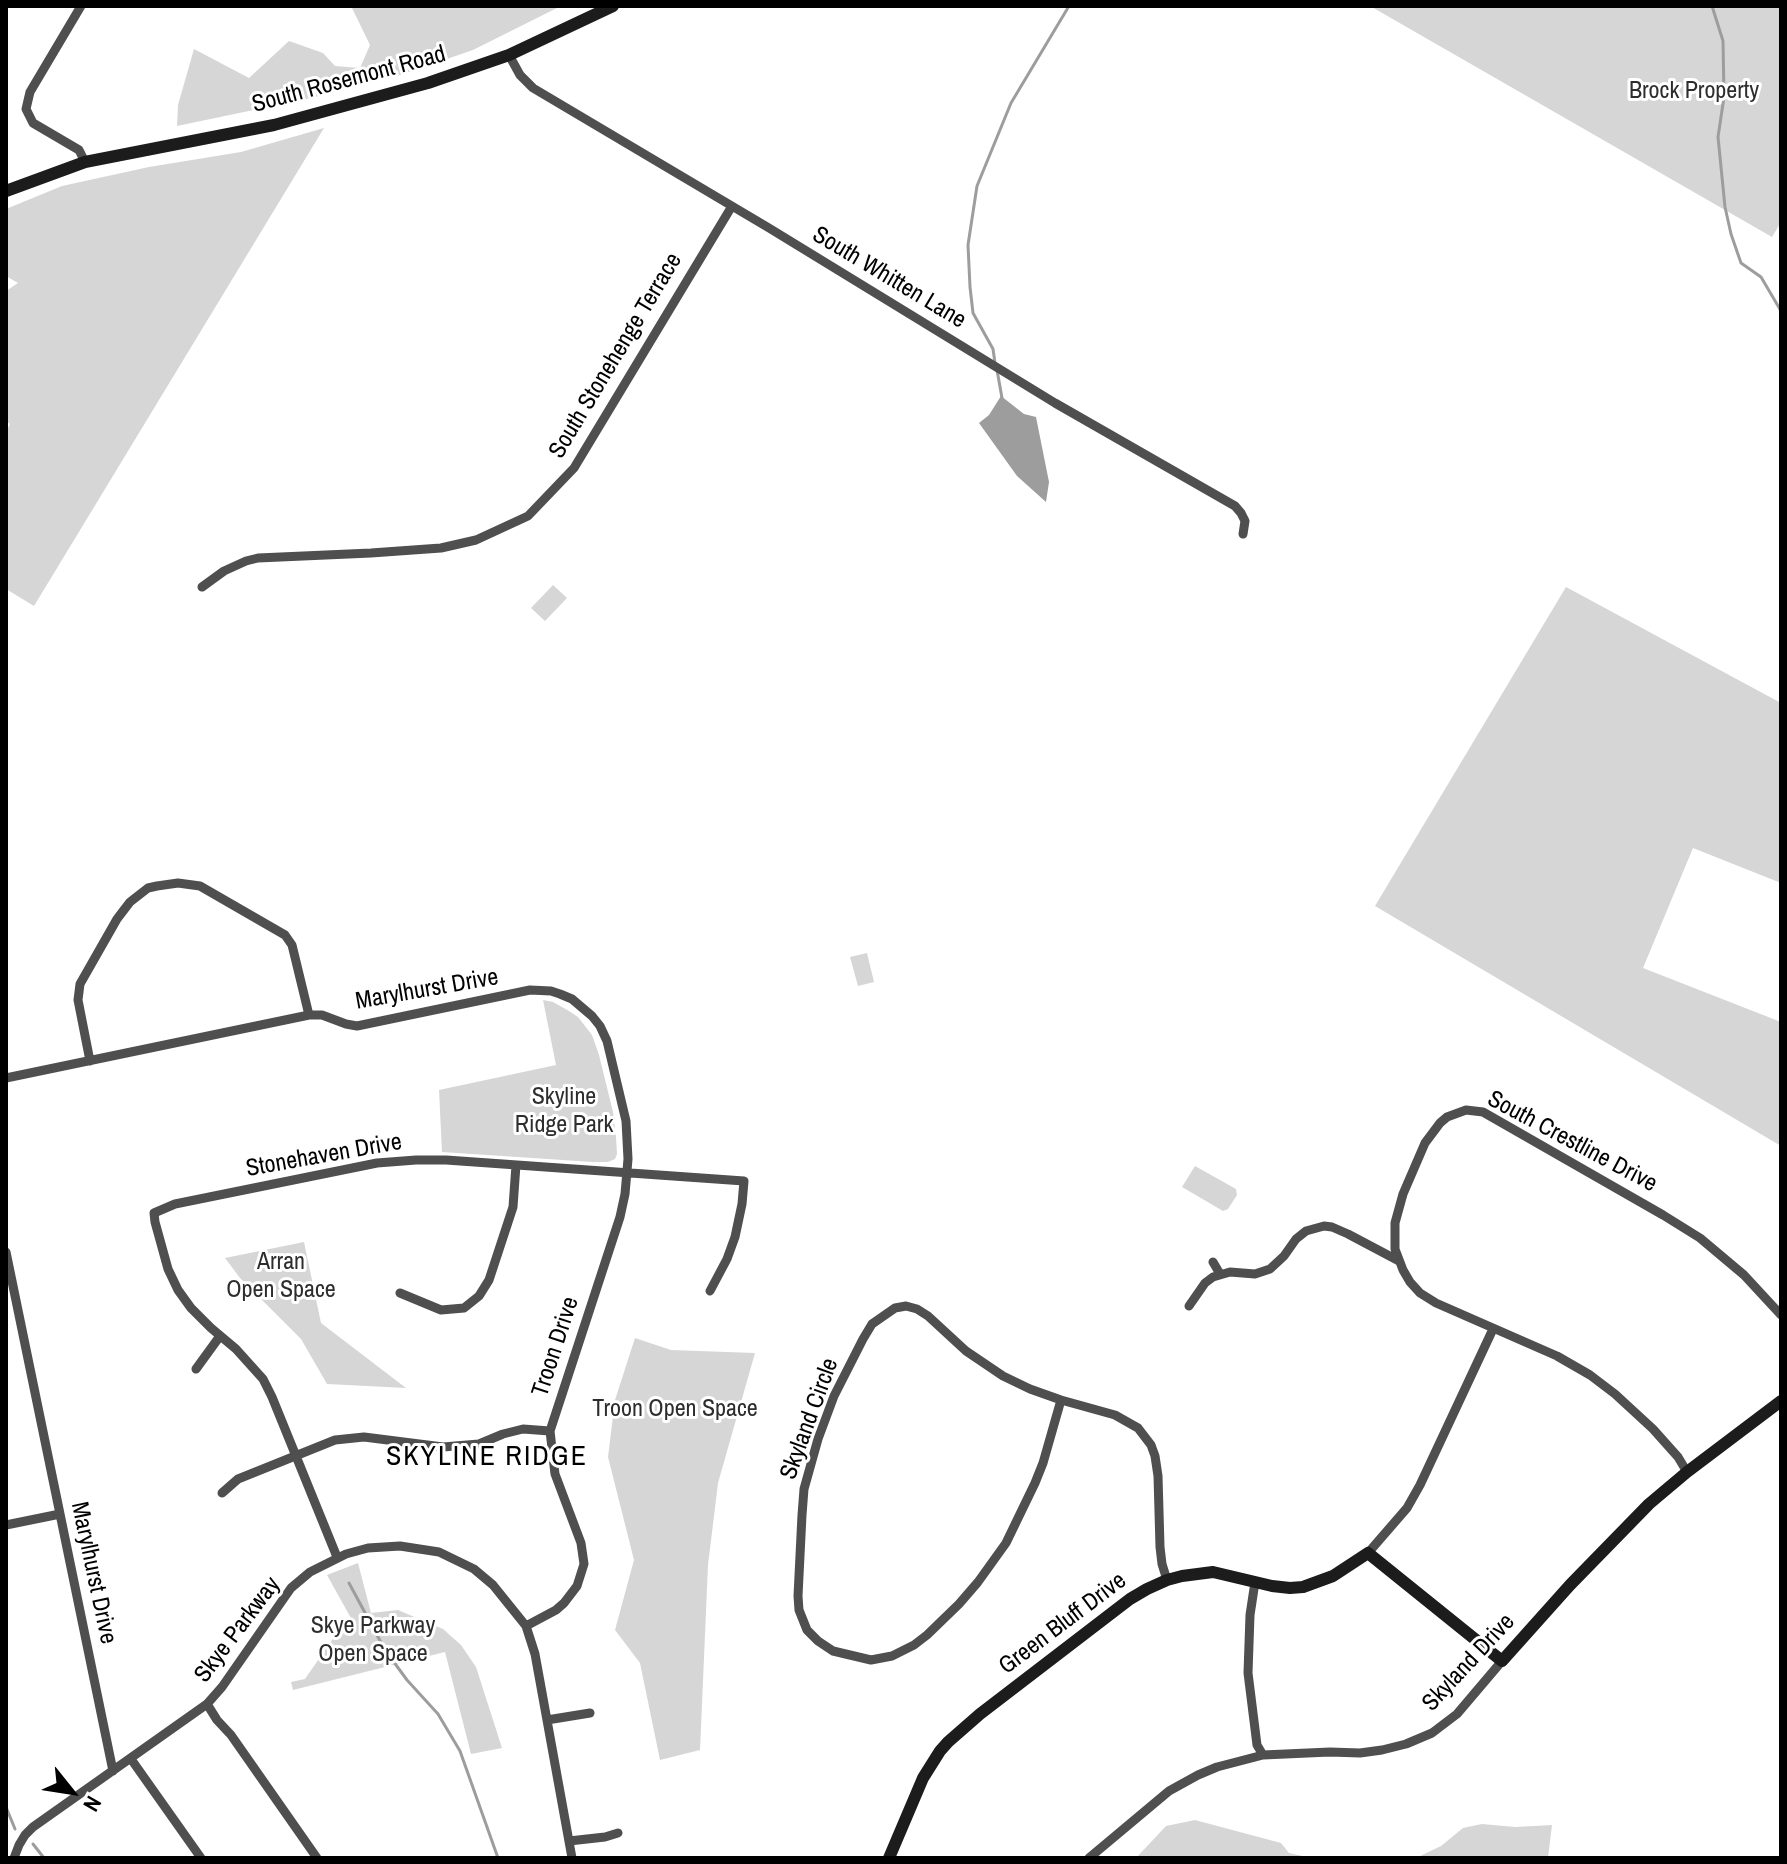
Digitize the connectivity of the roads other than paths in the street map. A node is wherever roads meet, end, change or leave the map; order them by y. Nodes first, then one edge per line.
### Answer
1 (81, 6) edge
2 (613, 6) edge
3 (509, 55) junction
4 (85, 162) junction
5 (6, 191) edge
6 (732, 206) junction
7 (1243, 534) dead end
8 (202, 587) dead end
9 (527, 991) joint
10 (309, 1015) junction
11 (90, 1061) junction
12 (6, 1078) edge
13 (516, 1165) junction
14 (627, 1172) junction
15 (6, 1252) edge
16 (1399, 1261) junction
17 (1213, 1262) dead end
18 (1220, 1274) junction
19 (710, 1291) dead end
20 (400, 1293) dead end
21 (11, 1303) edge
22 (1189, 1306) dead end
23 (1781, 1315) edge
24 (1493, 1329) junction
25 (220, 1336) junction
26 (196, 1369) dead end
27 (1061, 1400) junction
28 (1781, 1401) edge
29 (550, 1431) junction
30 (295, 1455) junction
31 (1687, 1472) junction
32 (222, 1493) dead end
33 (60, 1514) junction
34 (6, 1525) edge
35 (1368, 1553) junction
36 (337, 1557) junction
37 (1167, 1580) junction
38 (1255, 1582) junction
39 (526, 1626) junction
40 (1502, 1661) junction
41 (207, 1704) junction
42 (590, 1713) dead end
43 (547, 1720) junction
44 (1263, 1755) junction
45 (131, 1759) junction
46 (113, 1771) junction
47 (618, 1833) dead end
48 (569, 1841) junction
49 (14, 1858) edge
50 (201, 1858) edge
51 (317, 1858) edge
52 (572, 1858) edge
53 (889, 1858) edge
54 (1089, 1858) edge

1 - 4 street
2 - 3 street, South Rosemont Road
3 - 4 street, South Rosemont Road
3 - 6 street, South Whitten Lane
4 - 5 street, South Rosemont Road
6 - 7 street, South Whitten Lane
6 - 8 street, South Stonehenge Terrace
9 - 10 street, Marylhurst Drive
9 - 14 street, Troon Drive
10 - 11 street, Marylhurst Drive
10 - 11 street
11 - 12 street, Marylhurst Drive
13 - 14 street, Stonehaven Drive
13 - 20 street
13 - 25 street, Stonehaven Drive
14 - 19 street, Stonehaven Drive
14 - 29 street, Troon Drive
15 - 21 street, Marylhurst Drive
16 - 18 street
16 - 23 street, South Crestline Drive
16 - 24 street
17 - 18 street
18 - 22 street
21 - 33 street, Marylhurst Drive
24 - 31 street
24 - 35 street, Green Bluff Drive
25 - 26 street
25 - 30 street, Stonehaven Drive
27 - 27 street, Skyland Circle
27 - 37 street, Skyland Circle
28 - 31 street, Skyland Drive
29 - 30 street
29 - 39 street, Troon Drive
30 - 32 street
30 - 36 street, Stonehaven Drive
31 - 40 street, Skyland Drive
33 - 34 street
33 - 46 street, Marylhurst Drive
35 - 38 street, Green Bluff Drive
35 - 40 street
36 - 39 street, Skye Parkway
36 - 41 street, Skye Parkway
37 - 38 street, Green Bluff Drive
37 - 53 street, Green Bluff Drive
38 - 44 street
39 - 43 street, Skye Parkway
40 - 44 street, Skyland Drive
41 - 45 street, Skye Parkway
41 - 51 street
42 - 43 street
43 - 48 street, Skye Parkway
44 - 54 street, Skyland Drive
45 - 46 street, Skye Parkway
45 - 50 street
46 - 49 street
47 - 48 street
48 - 52 street, Skye Parkway

